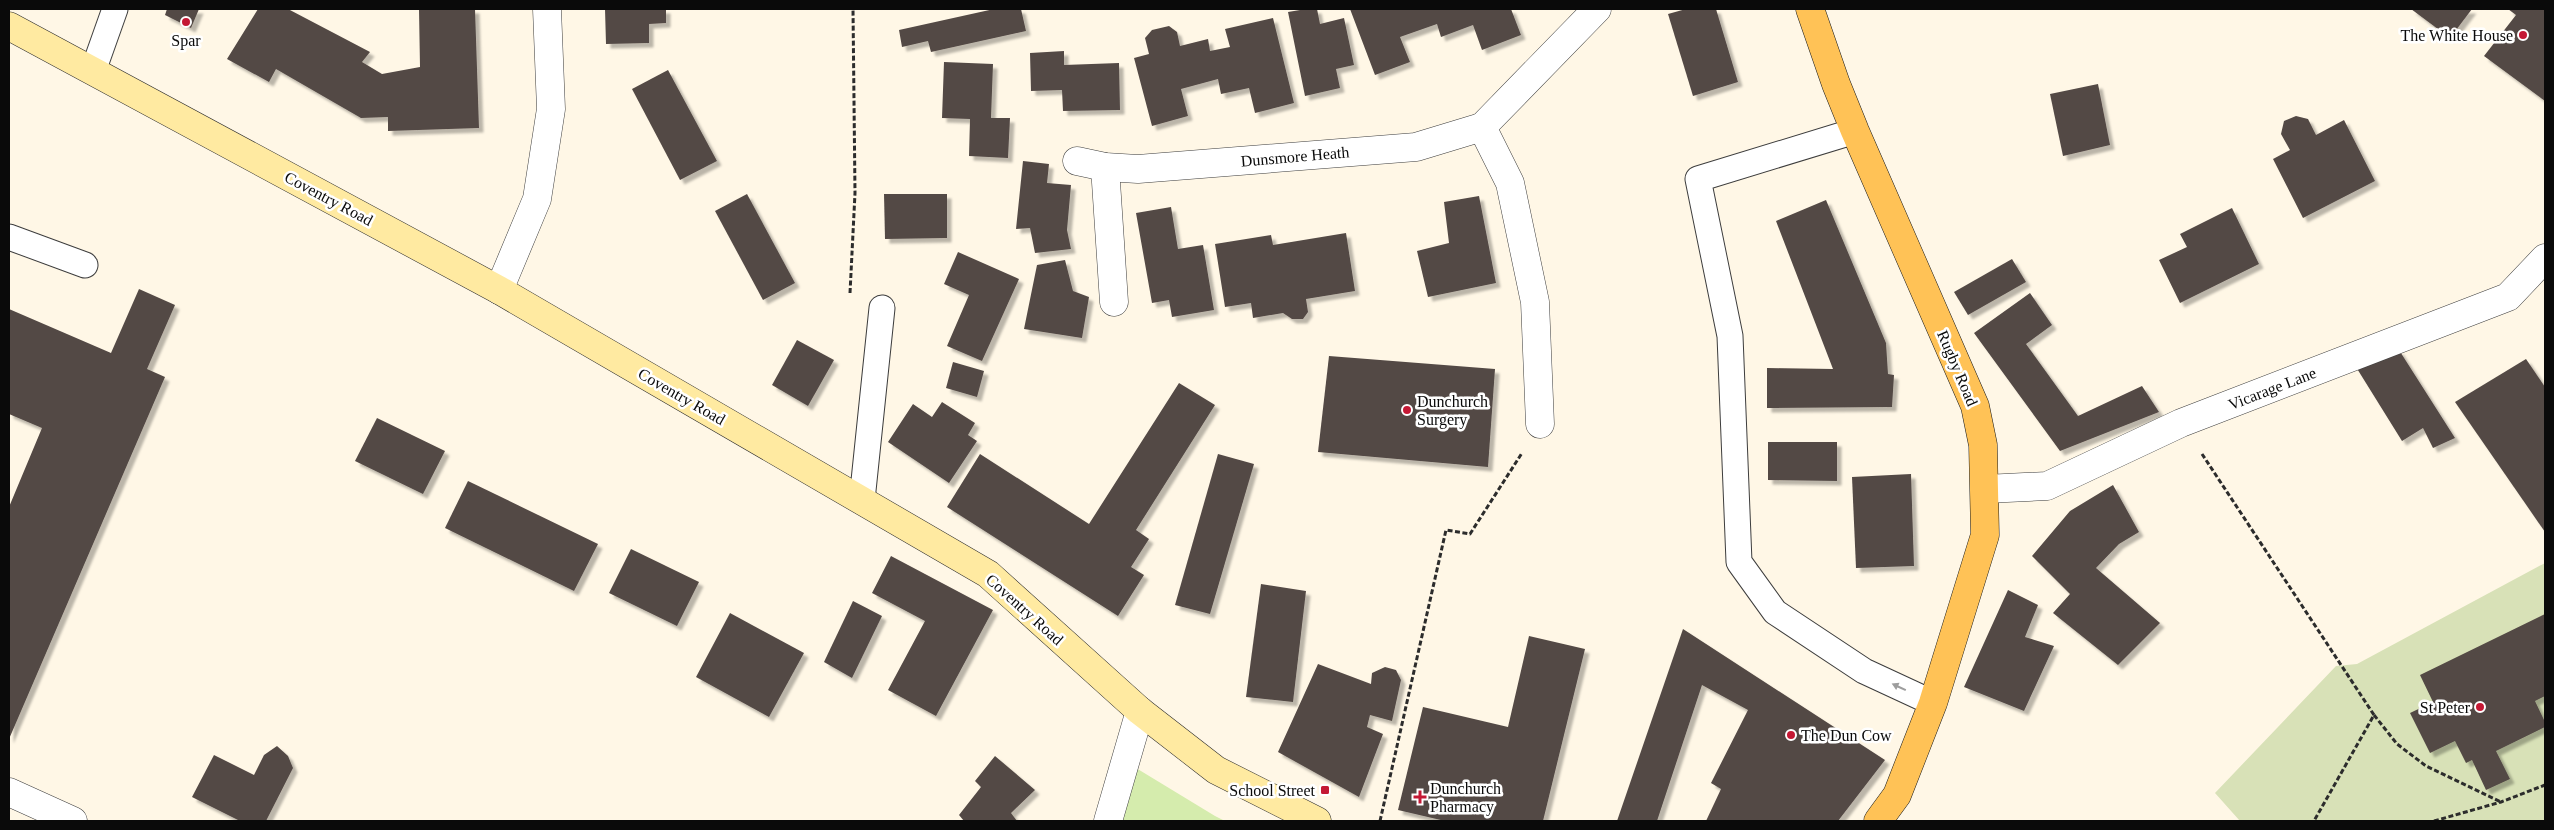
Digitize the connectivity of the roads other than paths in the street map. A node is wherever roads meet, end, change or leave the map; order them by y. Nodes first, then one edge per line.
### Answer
1 (115, 9) edge
2 (547, 9) edge
3 (1597, 9) edge
4 (1810, 9) edge
5 (9, 26) edge
6 (93, 72) junction
7 (1482, 127) junction
8 (1855, 131) junction
9 (1078, 161) dead end
10 (1105, 167) junction
11 (9, 237) edge
12 (2545, 258) edge
13 (85, 265) dead end
14 (499, 290) junction
15 (1114, 302) dead end
16 (882, 308) dead end
17 (1540, 424) road end
18 (1985, 489) junction
19 (862, 500) junction
20 (1933, 703) junction
21 (1140, 711) junction
22 (9, 792) edge
23 (1897, 795) junction
24 (73, 821) edge
25 (1108, 821) edge
26 (1317, 821) edge
27 (1878, 821) edge
28 (1892, 821) edge

1 - 6 lane
2 - 14 street
3 - 7 street, Dunsmore Heath
4 - 8 main road, Rugby Road
5 - 6 main road, Coventry Road
6 - 14 main road, Coventry Road
7 - 10 street, Dunsmore Heath
7 - 17 street
8 - 18 main road, Rugby Road
20 -> 8 lane
9 - 10 street, Dunsmore Heath
10 - 15 street
11 - 13 lane
12 - 18 street, Vicarage Lane
14 - 19 main road, Coventry Road
16 - 19 lane
18 - 20 main road, Rugby Road
19 - 21 main road, Coventry Road
20 - 23 main road, Rugby Road
21 - 25 street
21 - 26 main road, Coventry Road
22 - 24 street
23 - 27 main road, Rugby Road
23 - 28 street

